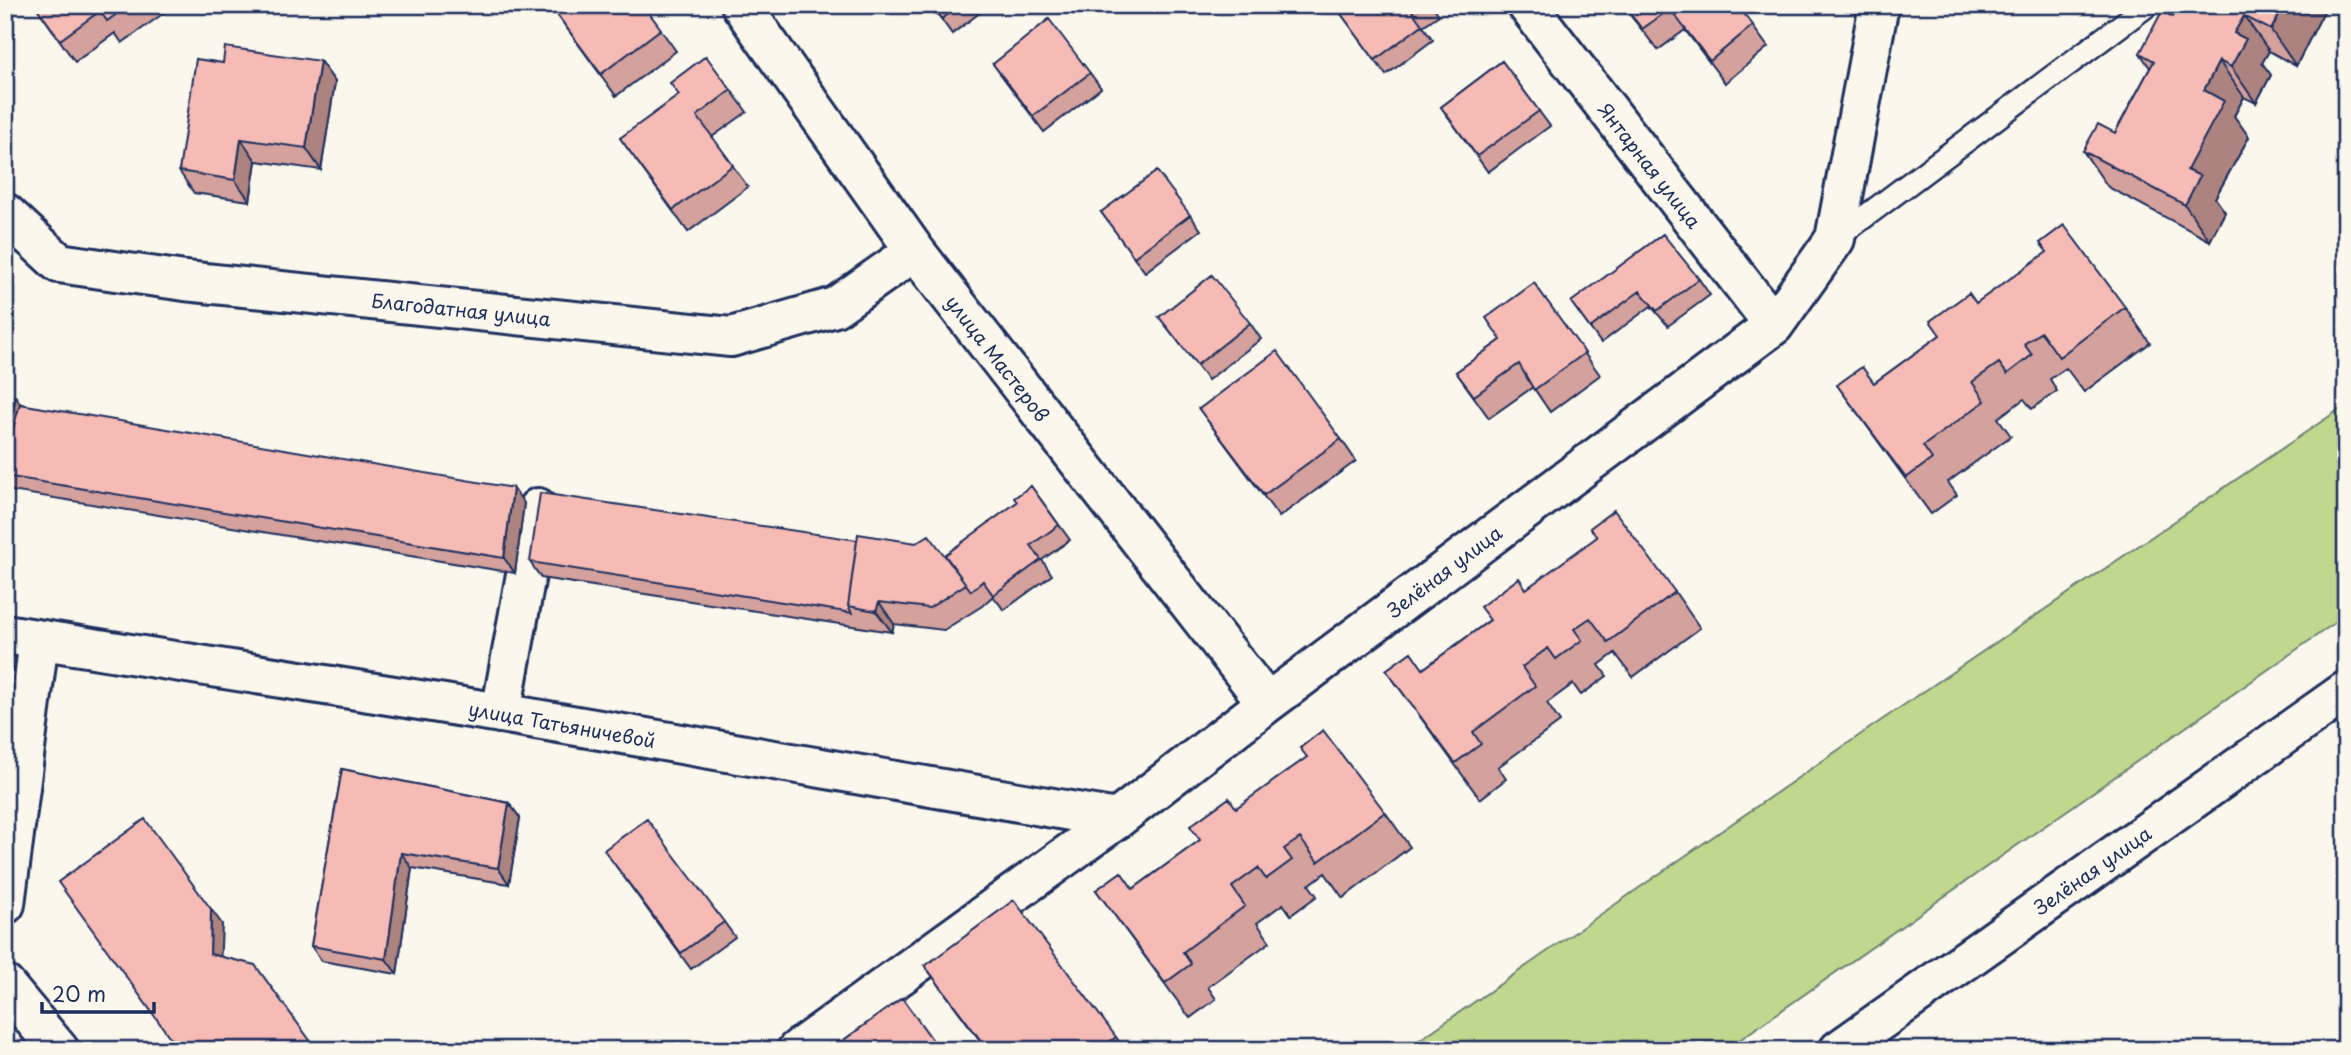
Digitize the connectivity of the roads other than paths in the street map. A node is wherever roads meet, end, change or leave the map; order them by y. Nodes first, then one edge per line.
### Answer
1 (741, 5) edge
2 (1527, 5) edge
3 (1879, 5) edge
4 (2148, 5) edge
5 (5, 213) edge
6 (1835, 239) junction
7 (915, 251) junction
8 (1774, 326) junction
9 (538, 508) edge
10 (22, 637) edge
11 (2346, 691) edge
12 (1267, 703) junction
13 (501, 713) junction
14 (1117, 819) junction
15 (5, 904) edge
16 (5, 985) edge
17 (59, 1050) edge
18 (796, 1050) edge
19 (1839, 1050) edge

1 - 7 street, улица Мастеров
2 - 8 street, Янтарная улица
3 - 6 street
4 - 6 lane
5 - 7 street, Благодатная улица
6 - 8 street, Зелёная улица
7 - 12 street, улица Мастеров
8 - 12 street, Зелёная улица
9 - 13 street
10 - 13 street, улица Татьяничевой
10 - 15 street
11 - 19 street, Зелёная улица
12 - 14 street, Зелёная улица
13 - 14 street, улица Татьяничевой
14 - 18 street, Зелёная улица
16 - 17 street

